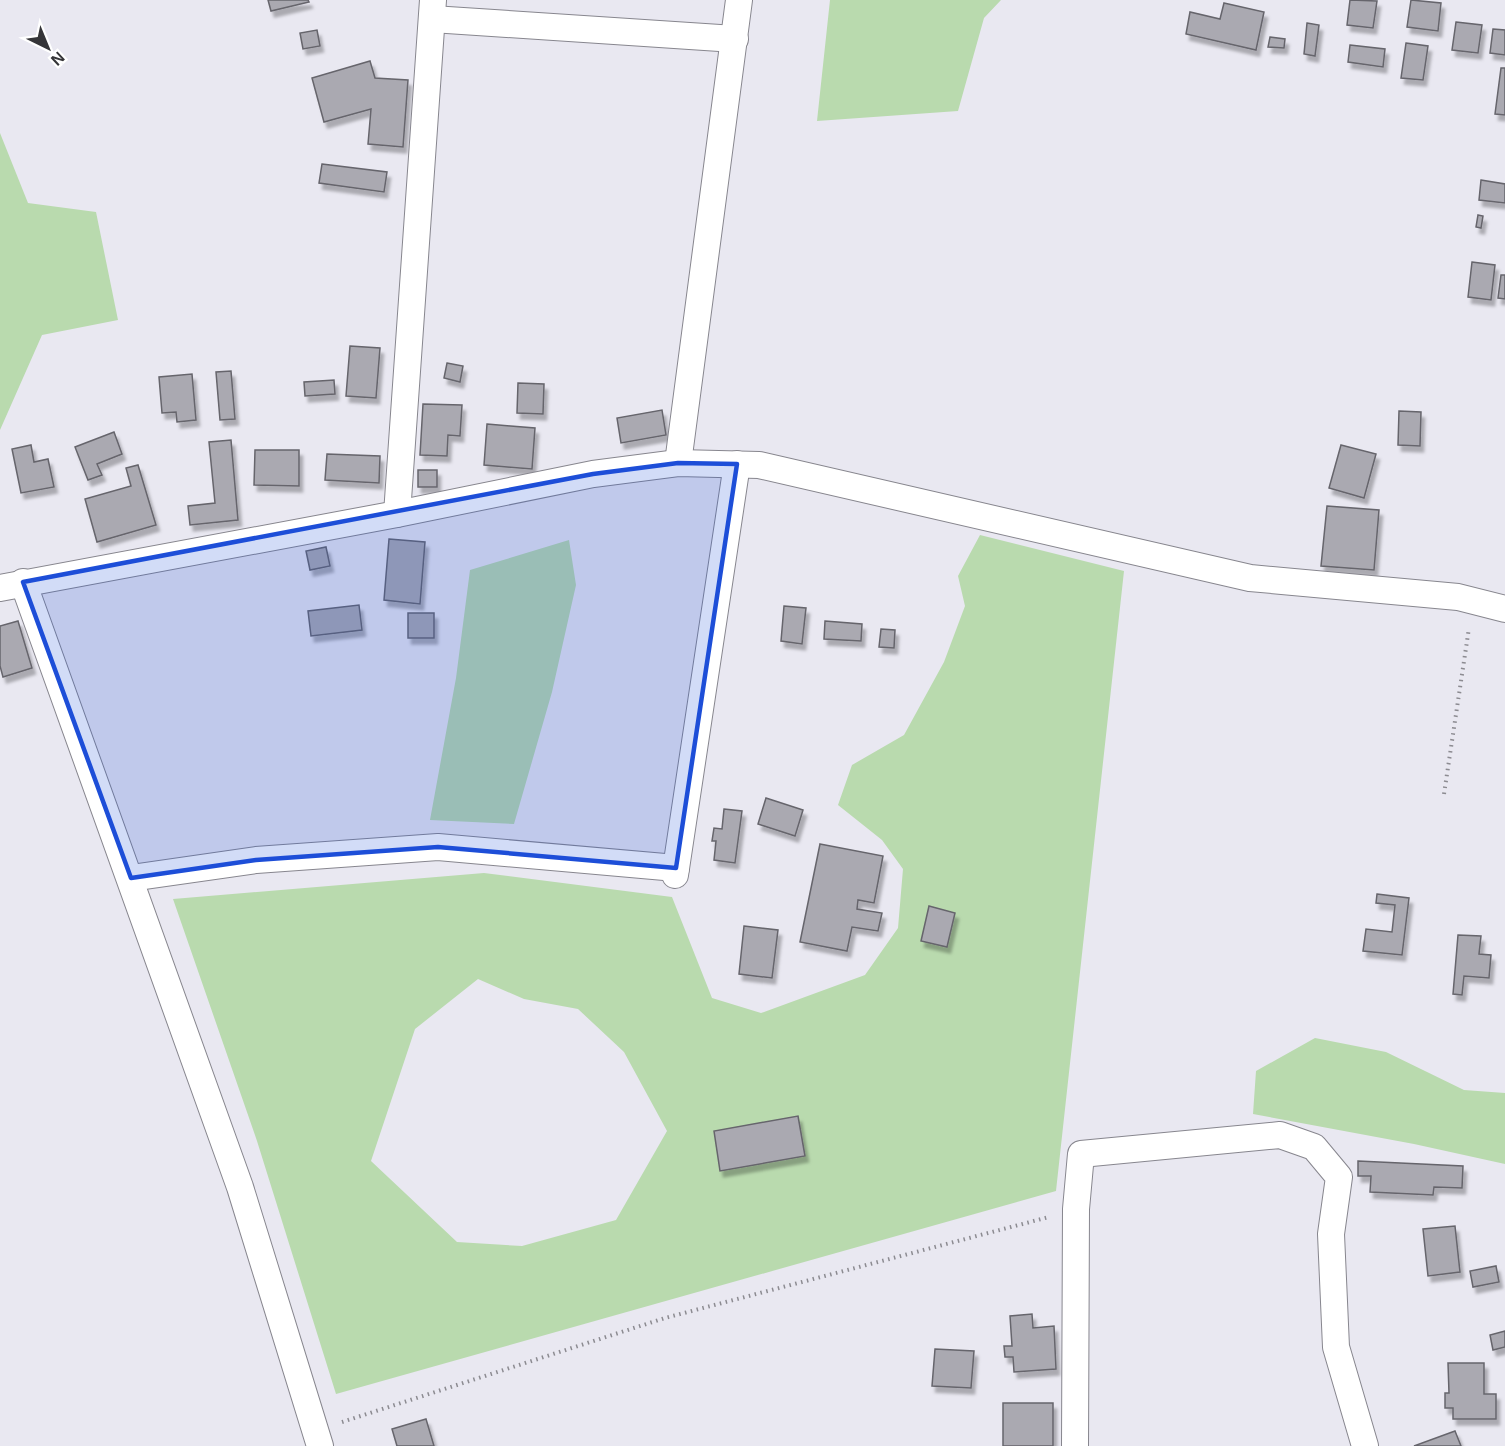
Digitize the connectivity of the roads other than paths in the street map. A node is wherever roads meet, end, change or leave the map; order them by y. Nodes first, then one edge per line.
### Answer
1 (739, 0) edge
2 (433, 10) edge
3 (735, 39) junction
4 (678, 463) junction
5 (737, 464) junction
6 (397, 514) junction
7 (11, 585) edge
8 (1505, 609) edge
9 (131, 878) junction
10 (318, 1439) edge
11 (1075, 1446) edge
12 (1365, 1446) edge

1 - 3 street
2 - 3 street
2 - 6 street
3 - 4 street
4 - 5 street
4 - 6 street
5 - 8 street
5 - 9 street
6 - 7 street
7 - 9 street
9 - 10 street
11 - 12 street

